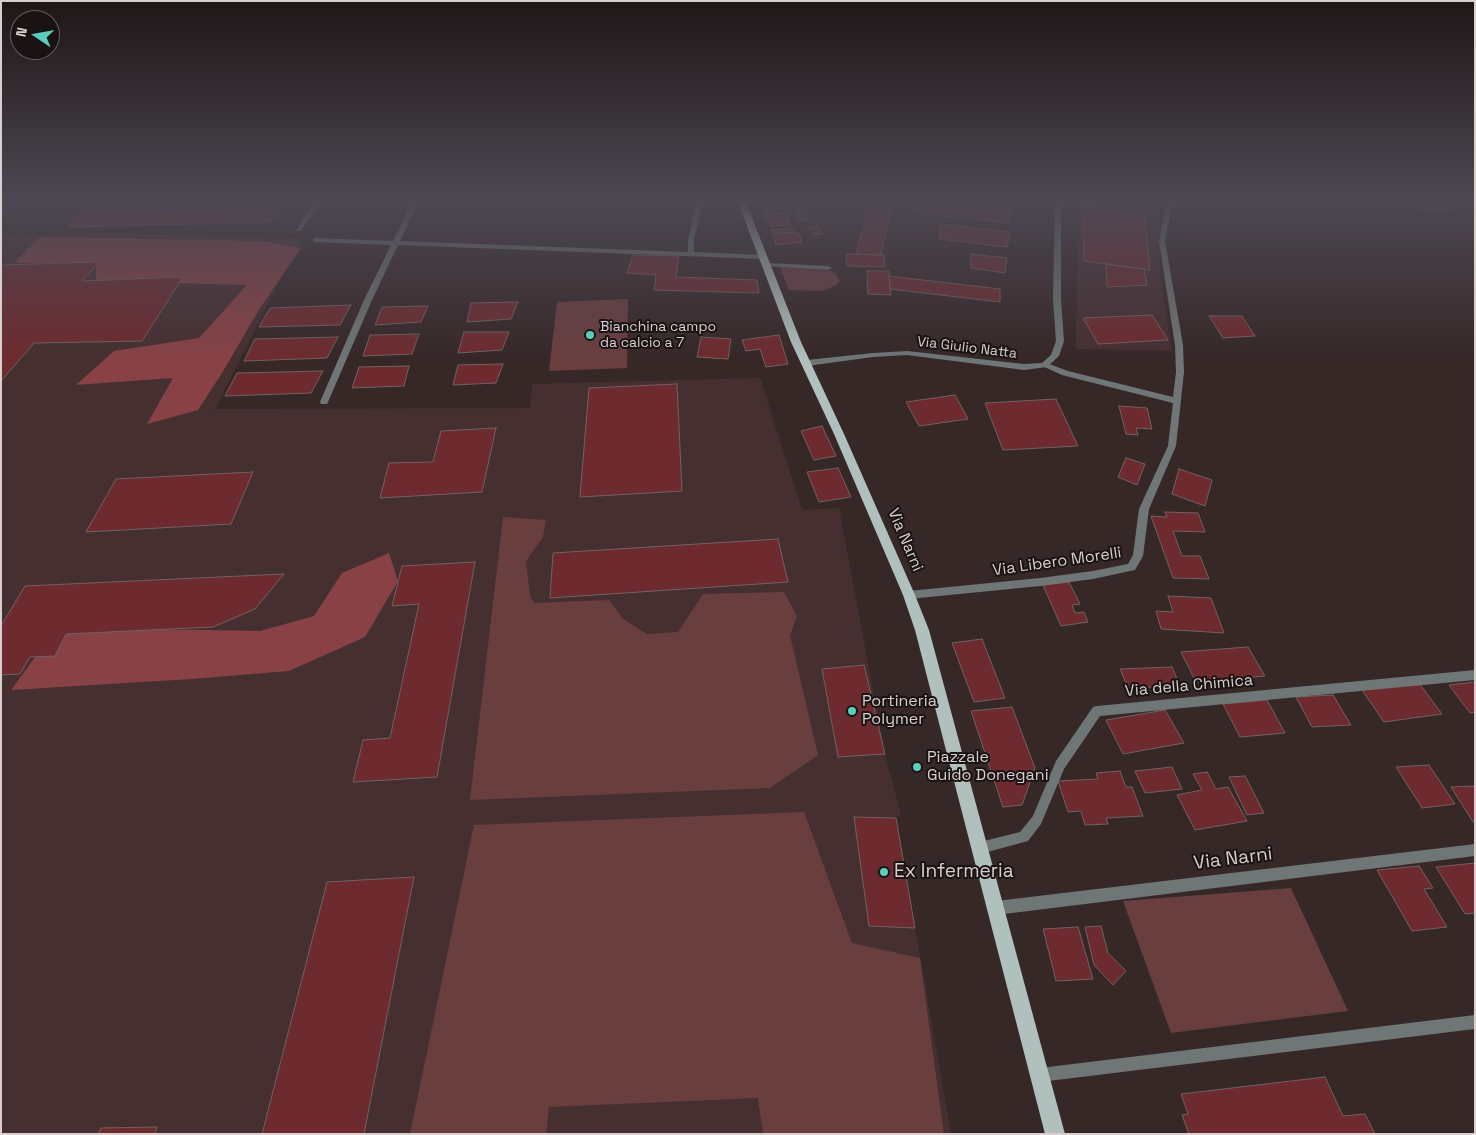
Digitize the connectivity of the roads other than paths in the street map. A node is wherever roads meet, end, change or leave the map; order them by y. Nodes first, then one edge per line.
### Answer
1 (390, 253) edge
2 (691, 253) edge
3 (763, 253) edge
4 (1057, 253) edge
5 (1164, 253) edge
6 (766, 261) junction
7 (828, 268) dead end
8 (807, 363) junction
9 (1044, 364) junction
10 (1177, 400) junction
11 (324, 402) dead end
12 (909, 594) junction
13 (1475, 675) edge
14 (980, 848) junction
15 (1475, 850) edge
16 (996, 908) junction
17 (1475, 1022) edge
18 (1040, 1075) junction
19 (1056, 1134) edge

1 - 11 street
2 - 6 street
3 - 6 main road, Via Narni
4 - 9 street
5 - 10 street, Via Libero Morelli
6 - 7 street
6 - 8 main road, Via Narni
8 - 9 street, Via Giulio Natta
8 - 12 main road, Via Narni
9 - 10 street
10 - 12 street, Via Libero Morelli
12 - 14 main road, Via Narni
13 - 14 street, Via della Chimica
14 - 16 main road, Via Narni
15 - 16 street, Via Narni
16 - 18 main road, Via Narni
17 - 18 street
18 - 19 main road, Via Narni

